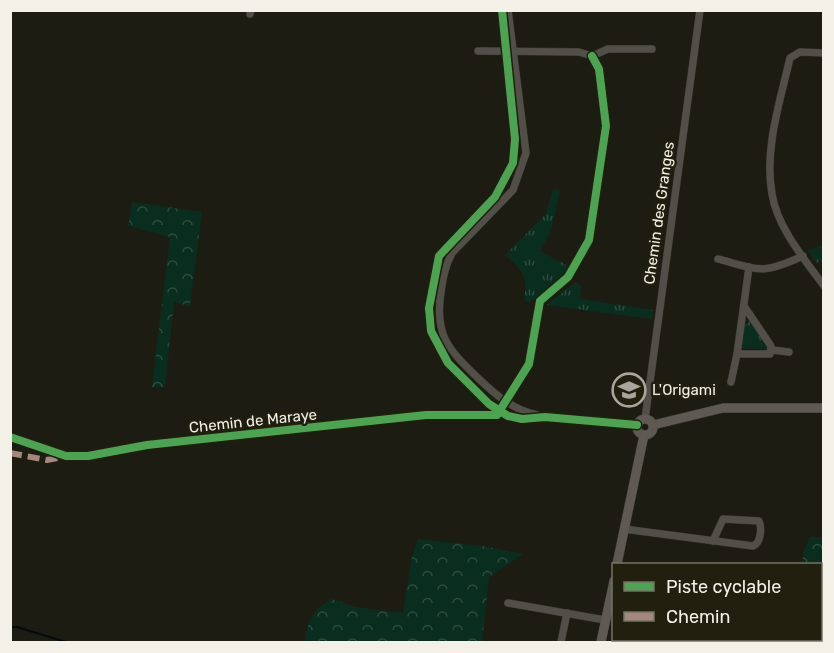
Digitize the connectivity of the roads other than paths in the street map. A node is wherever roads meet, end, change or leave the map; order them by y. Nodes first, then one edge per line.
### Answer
1 (502, 10) edge
2 (508, 10) edge
3 (700, 10) edge
4 (652, 49) dead end
5 (478, 51) dead end
6 (510, 52) junction
7 (824, 53) edge
8 (592, 57) junction
9 (803, 256) junction
10 (718, 259) dead end
11 (749, 267) junction
12 (824, 286) edge
13 (744, 306) junction
14 (772, 350) junction
15 (789, 352) dead end
16 (736, 354) junction
17 (731, 382) dead end
18 (505, 403) junction
19 (824, 408) edge
20 (500, 411) junction
21 (545, 417) junction
22 (649, 422) junction
23 (637, 425) junction
24 (644, 435) junction
25 (10, 437) edge
26 (624, 529) junction
27 (713, 541) junction
28 (617, 563) edge
29 (612, 590) edge
30 (508, 603) dead end
31 (567, 613) junction
32 (605, 620) junction
33 (561, 642) edge
34 (601, 642) edge

1 - 6 street
2 - 6 street
3 - 22 street, Chemin des Granges
4 - 8 street
5 - 6 street
6 - 8 street
6 - 18 street
6 - 20 street
7 - 9 street
8 - 18 street
9 - 11 street
9 - 12 street
10 - 11 street
11 - 13 street
13 - 14 street
13 - 16 street
14 - 15 street
14 - 16 street
16 - 17 street
18 - 20 street
18 - 21 street
19 - 22 street
20 - 21 street
20 - 25 street, Chemin de Maraye
21 - 23 street
22 - 23 street
22 - 24 street
23 - 24 street
24 - 26 street
26 - 27 street
26 - 28 street
27 - 27 street
29 - 32 street
30 - 31 street
31 - 32 street
31 - 33 street
32 - 34 street

